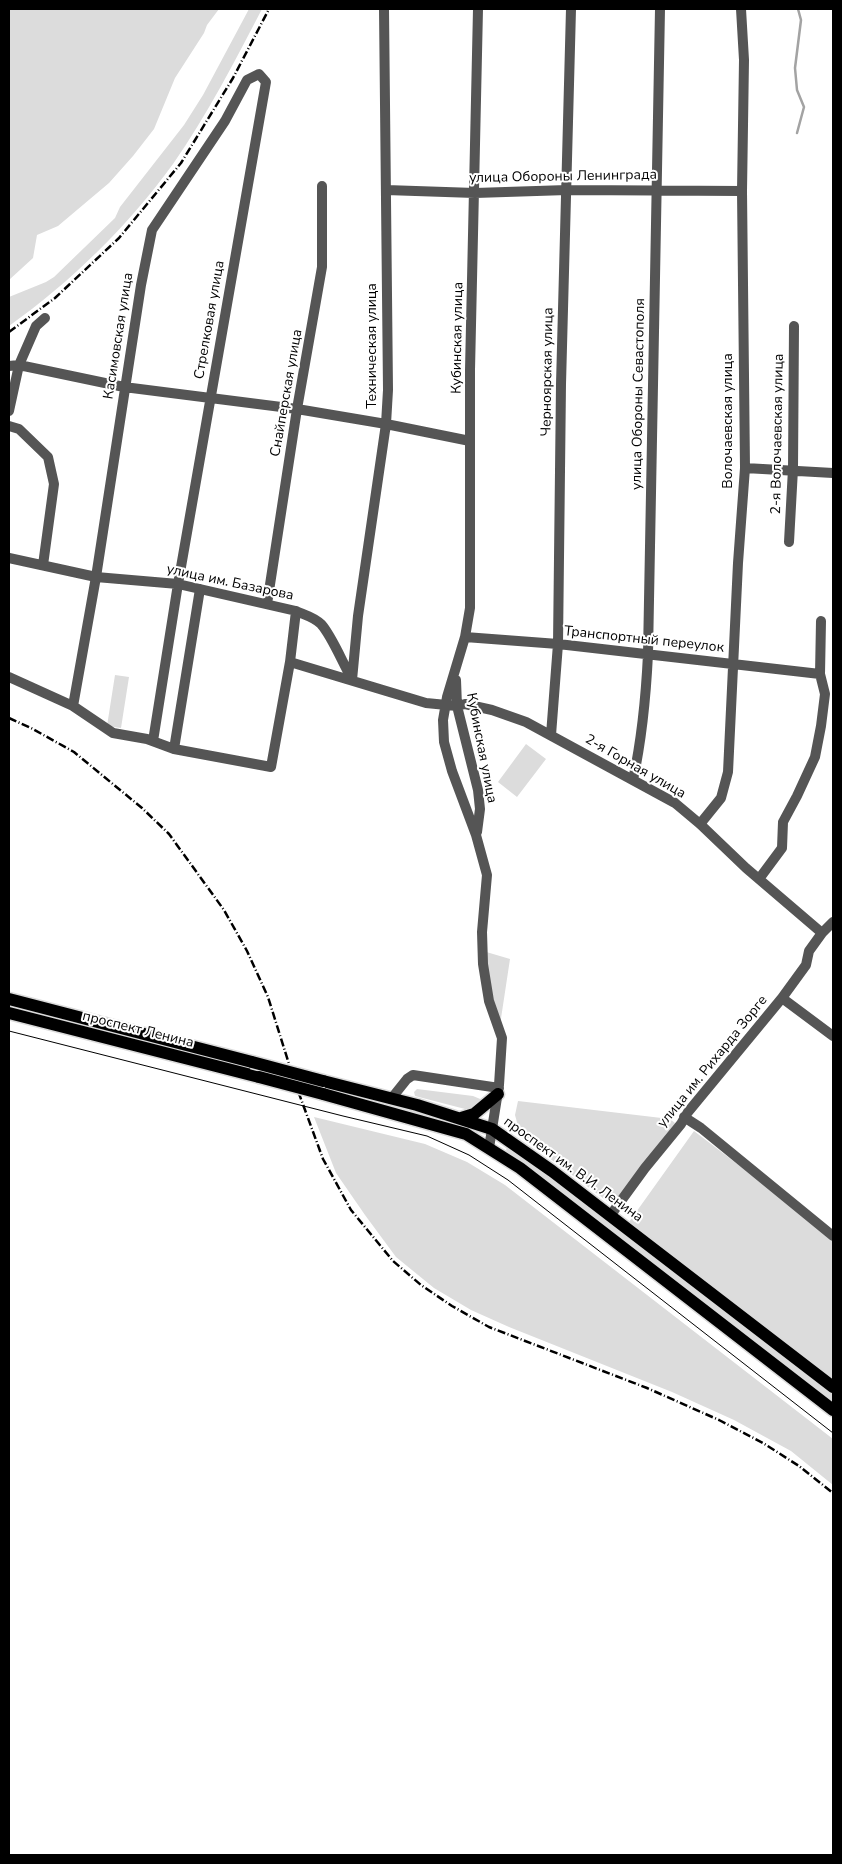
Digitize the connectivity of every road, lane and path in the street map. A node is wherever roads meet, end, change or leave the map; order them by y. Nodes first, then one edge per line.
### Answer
1 (384, 9) edge
2 (478, 9) edge
3 (571, 9) edge
4 (660, 9) edge
5 (741, 9) edge
6 (226, 121) joint
7 (322, 186) dead end
8 (386, 190) junction
9 (567, 190) junction
10 (656, 190) junction
11 (742, 191) junction
12 (475, 193) junction
13 (45, 318) dead end
14 (794, 326) dead end
15 (14, 365) edge
16 (124, 386) junction
17 (211, 399) junction
18 (297, 410) junction
19 (9, 412) edge
20 (386, 424) junction
21 (9, 426) edge
22 (470, 441) junction
23 (745, 468) junction
24 (793, 469) junction
25 (833, 473) edge
26 (789, 542) dead end
27 (9, 558) edge
28 (43, 565) junction
29 (96, 577) junction
30 (178, 584) junction
31 (200, 589) junction
32 (267, 604) junction
33 (296, 611) junction
34 (821, 621) dead end
35 (466, 638) junction
36 (558, 644) junction
37 (648, 654) junction
38 (290, 662) junction
39 (733, 664) junction
40 (456, 666) junction
41 (820, 674) junction
42 (9, 677) edge
43 (352, 680) junction
44 (445, 705) junction
45 (73, 706) junction
46 (458, 706) junction
47 (551, 735) junction
48 (153, 741) junction
49 (174, 749) junction
50 (634, 780) junction
51 (700, 824) junction
52 (476, 835) junction
53 (759, 879) junction
54 (833, 922) edge
55 (822, 933) junction
56 (782, 998) junction
57 (9, 999) edge
58 (9, 1013) edge
59 (833, 1036) edge
60 (252, 1062) joint
61 (498, 1091) junction
62 (391, 1098) junction
63 (684, 1117) junction
64 (461, 1118) junction
65 (492, 1129) junction
66 (489, 1148) junction
67 (610, 1216) junction
68 (833, 1236) edge
69 (833, 1387) edge
70 (833, 1410) edge

1 - 8 street, Техническая улица
2 - 12 street, Кубинская улица
3 - 9 street, Черноярская улица
4 - 10 street, улица Обороны Севастополя
5 - 11 street, Волочаевская улица
6 - 16 street, Касимовская улица
6 - 17 street, Стрелковая улица
7 - 18 street, Снайперская улица
8 - 12 street, улица Обороны Ленинграда
8 - 20 street, Техническая улица
9 - 10 street, улица Обороны Ленинграда
9 - 12 street, улица Обороны Ленинграда
9 - 36 street, Черноярская улица
10 - 11 street, улица Обороны Ленинграда
10 - 37 street, улица Обороны Севастополя
11 - 23 street, Волочаевская улица
12 - 22 street, Кубинская улица
13 - 15 street
14 - 24 street, 2-я Волочаевская улица
15 - 16 street
15 - 19 street
16 - 17 street
16 - 29 street, Касимовская улица
17 - 18 street
17 - 30 street, Стрелковая улица
18 - 20 street
18 - 32 street, Снайперская улица
20 - 22 street
20 - 43 street, Техническая улица
21 - 28 street
22 - 35 street, Кубинская улица
23 - 24 street
23 - 39 street, Волочаевская улица
24 - 25 street
24 - 26 street, 2-я Волочаевская улица
27 - 28 street, улица им. Базарова
28 - 29 street, улица им. Базарова
29 - 30 street, улица им. Базарова
29 - 45 street, Касимовская улица
30 - 31 street, улица им. Базарова
30 - 48 street, Стрелковая улица
31 - 32 street, улица им. Базарова
31 - 49 street
32 - 33 street, улица им. Базарова
33 - 38 street
33 - 43 street, улица им. Базарова
34 - 41 street
35 - 36 street, Транспортный переулок
35 - 40 street, Кубинская улица
36 - 37 street, Транспортный переулок
36 - 47 street, Черноярская улица
37 - 39 street, Транспортный переулок
37 - 50 street, улица Обороны Севастополя
38 - 43 street
38 - 49 street
39 - 41 street, Транспортный переулок
39 - 51 street, Волочаевская улица
40 - 44 street, Кубинская улица
40 - 46 street, Кубинская улица
41 - 53 street
42 - 45 street
43 - 44 street
44 - 46 street, 2-я Горная улица
44 - 52 street, Кубинская улица
45 - 48 street
46 - 47 street, 2-я Горная улица
46 - 52 street, Кубинская улица
47 - 50 street, 2-я Горная улица
48 - 49 street
50 - 51 street, 2-я Горная улица
51 - 53 street, 2-я Горная улица
52 - 61 street, Кубинская улица
53 - 55 street, 2-я Горная улица
54 - 55 street, улица им. Рихарда Зорге
55 - 56 street, улица им. Рихарда Зорге
56 - 59 street
56 - 63 street, улица им. Рихарда Зорге
57 - 60 main road, проспект Ленина
58 - 66 main road, проспект Ленина, bridge
60 - 62 main road, проспект им. В.И. Ленина, bridge
61 - 62 street
61 - 64 main road
61 - 65 street, Кубинская улица
62 - 64 main road, проспект им. В.И. Ленина
63 - 67 street, улица им. Рихарда Зорге
63 - 68 street
64 - 65 main road, проспект им. В.И. Ленина
65 - 66 street, Кубинская улица
65 - 67 main road, проспект им. В.И. Ленина
66 - 70 main road
67 - 69 main road, проспект им. В.И. Ленина

